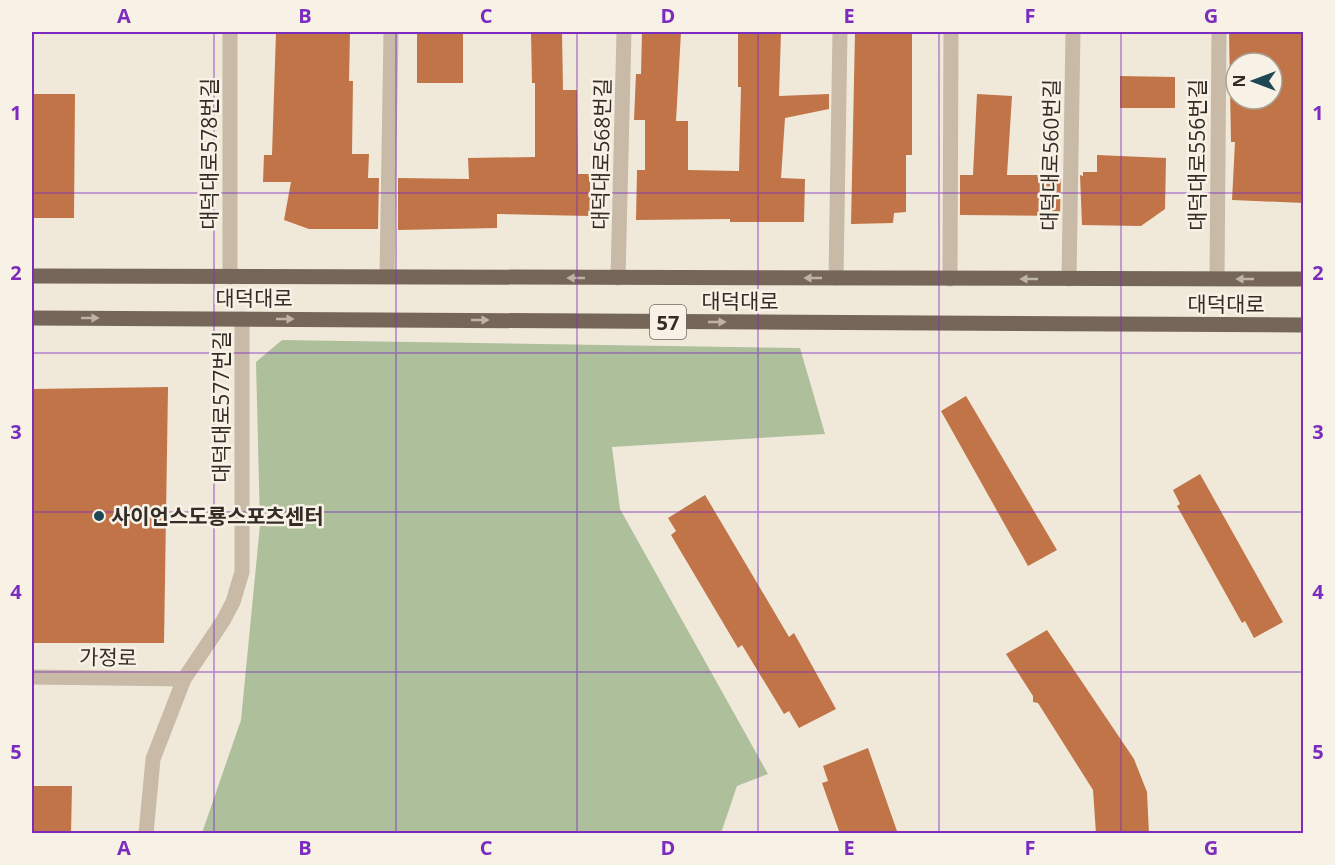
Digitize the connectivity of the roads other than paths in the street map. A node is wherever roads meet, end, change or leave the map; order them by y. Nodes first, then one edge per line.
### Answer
1 (230, 32) edge
2 (391, 32) edge
3 (624, 32) edge
4 (840, 32) edge
5 (951, 32) edge
6 (1073, 32) edge
7 (1219, 32) edge
8 (32, 276) edge
9 (230, 277) junction
10 (387, 277) junction
11 (618, 278) junction
12 (836, 278) junction
13 (950, 279) junction
14 (1069, 279) junction
15 (1217, 279) junction
16 (1304, 279) edge
17 (32, 318) edge
18 (242, 319) junction
19 (1304, 325) edge
20 (32, 677) edge
21 (184, 679) junction
22 (146, 834) edge

1 - 9 street, 대덕대로578번길
2 - 10 street
3 - 11 street, 대덕대로568번길
4 - 12 street
5 - 13 street
6 - 14 street, 대덕대로560번길
7 - 15 street, 대덕대로556번길
8 - 9 main road, 대덕대로 / 57
9 - 10 main road, 대덕대로 / 57
11 -> 10 main road, 대덕대로 / 57
12 -> 11 main road, 대덕대로 / 57
12 - 13 main road, 대덕대로 / 57
14 -> 13 main road, 대덕대로 / 57
14 - 15 main road, 대덕대로 / 57
16 -> 15 main road, 대덕대로 / 57
17 -> 18 main road, 대덕대로 / 57
18 -> 19 main road, 대덕대로 / 57
18 - 21 street, 대덕대로577번길
20 - 21 street, 가정로
21 - 22 street, 대덕대로577번길

